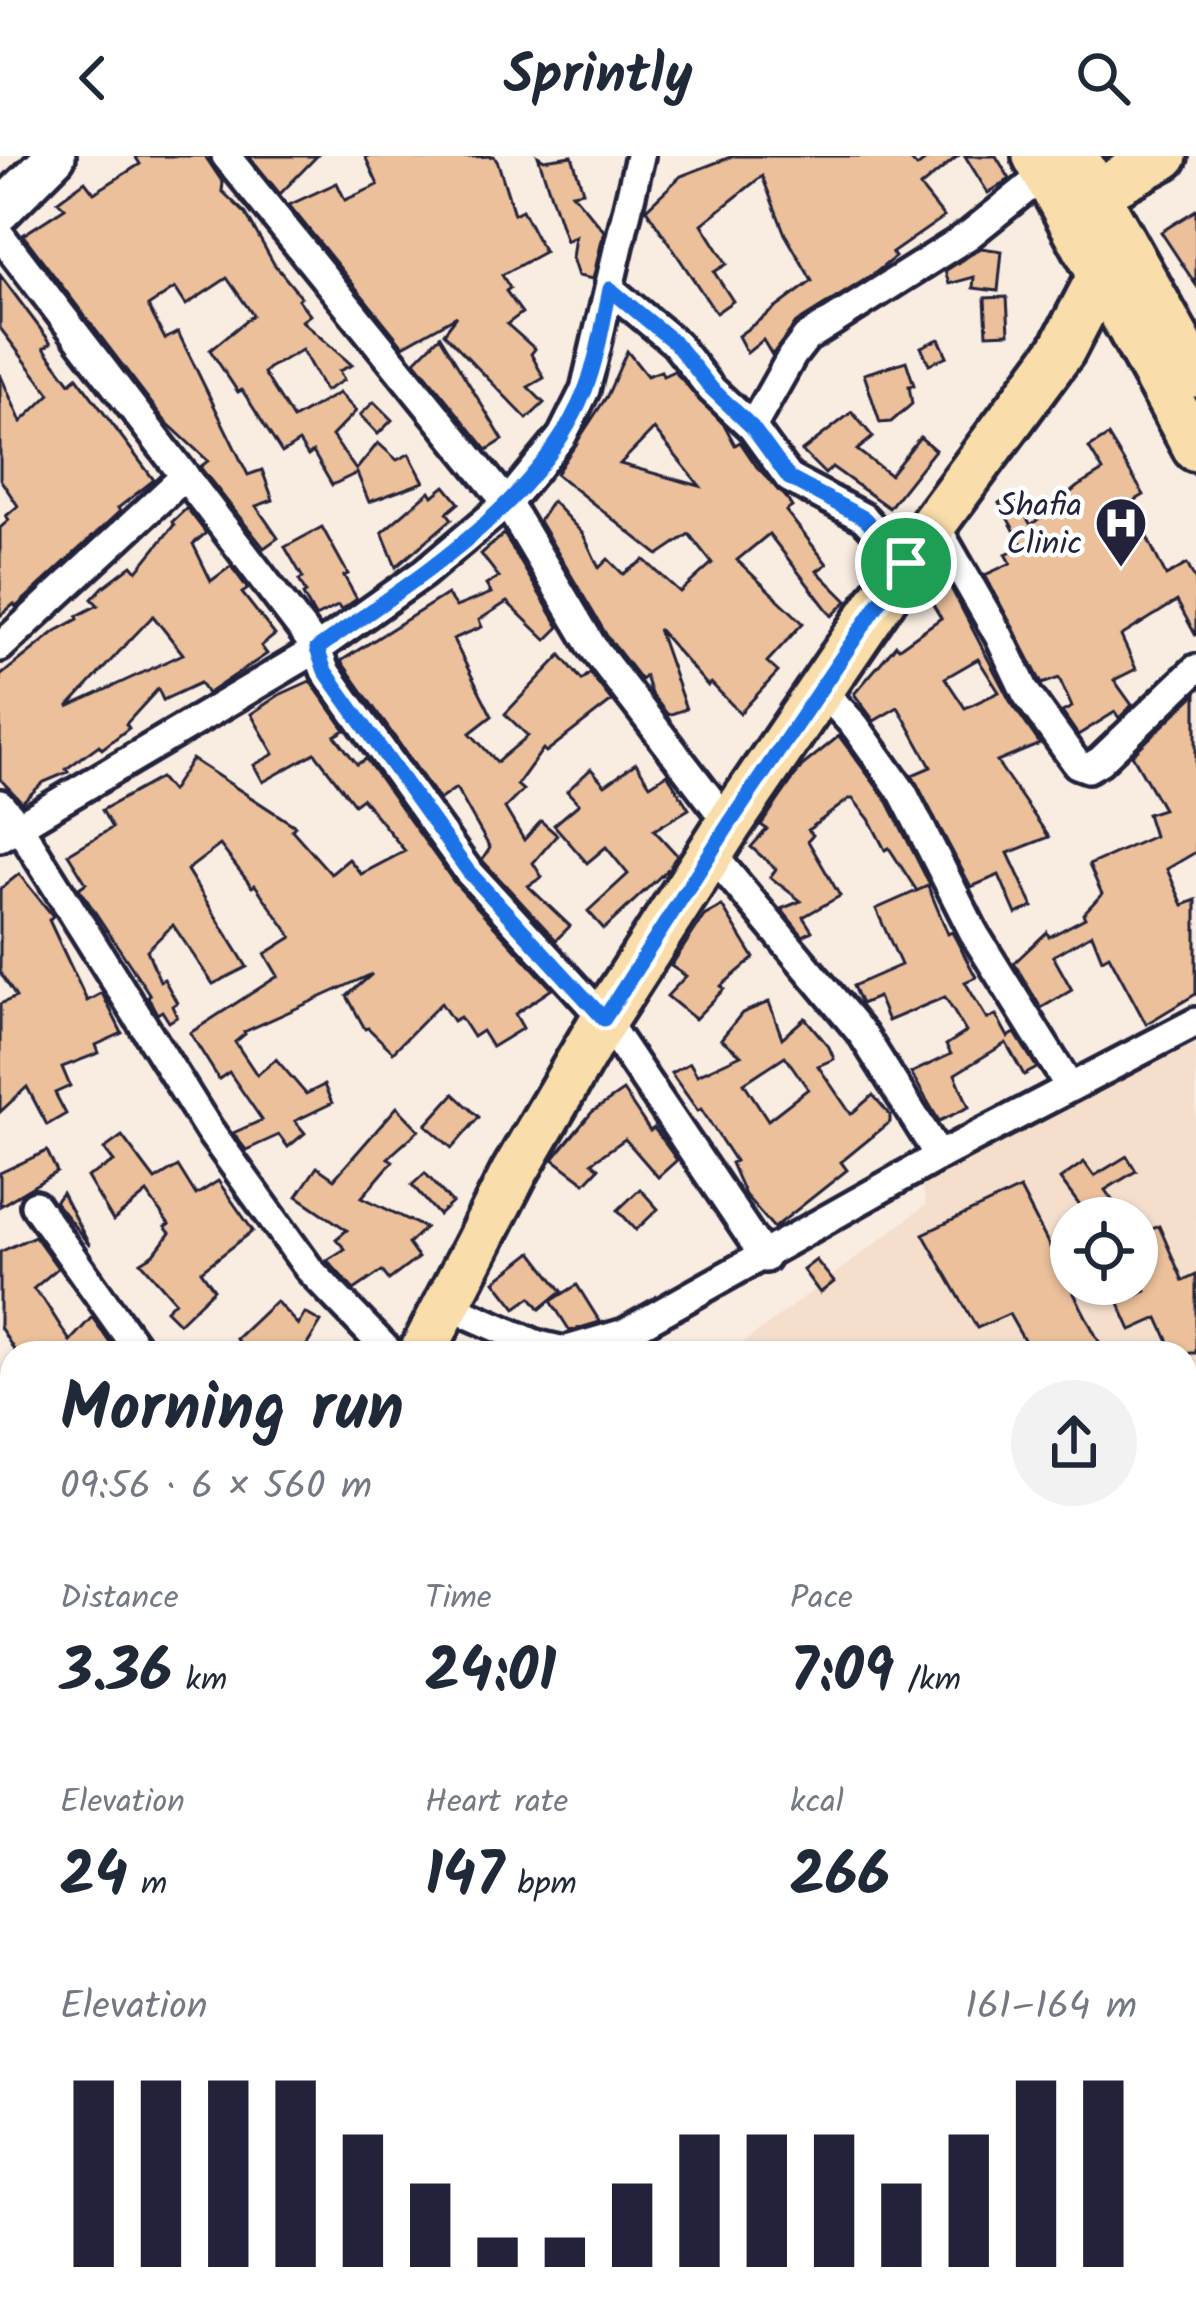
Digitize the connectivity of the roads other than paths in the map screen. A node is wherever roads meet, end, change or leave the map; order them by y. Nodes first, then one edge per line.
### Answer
1 (55, 156) edge
2 (226, 156) edge
3 (640, 156) edge
4 (1157, 160) edge
5 (1068, 172) edge
6 (0, 211) edge
7 (0, 235) edge
8 (1114, 260) junction
9 (610, 289) junction
10 (1139, 342) junction
11 (1062, 350) junction
12 (1196, 374) edge
13 (752, 427) junction
14 (1196, 448) edge
15 (184, 476) junction
16 (507, 503) junction
17 (934, 523) junction
18 (906, 563) junction
19 (0, 647) edge
20 (317, 649) junction
21 (1196, 669) edge
22 (821, 689) junction
23 (6, 822) edge
24 (720, 839) junction
25 (604, 1019) junction
26 (1196, 1022) edge
27 (1069, 1086) junction
28 (939, 1156) junction
29 (35, 1205) dead end
30 (764, 1258) junction
31 (447, 1305) junction
32 (131, 1341) edge
33 (378, 1341) edge
34 (428, 1341) edge
35 (529, 1341) edge
36 (597, 1341) edge

1 - 6 main road
2 - 16 street
3 - 9 street
4 - 5 main road
4 - 8 main road
5 - 8 main road
5 - 13 street
7 - 15 street
8 - 10 main road
8 - 11 main road
8 - 12 main road
9 - 13 street
9 - 16 street
10 - 11 main road
10 - 14 main road
11 - 17 main road
13 - 18 street
15 - 19 street
15 - 20 street
16 - 20 street
16 - 24 street
17 - 18 main road
17 - 21 street
18 - 22 main road
20 - 23 street
20 - 25 street
22 - 24 main road
22 - 27 street
23 - 33 street
24 - 25 main road
24 - 28 street
25 - 30 street
25 - 31 main road
26 - 27 street
27 - 28 street
28 - 30 street
29 - 32 street
30 - 36 street
31 - 34 main road
31 - 35 street

